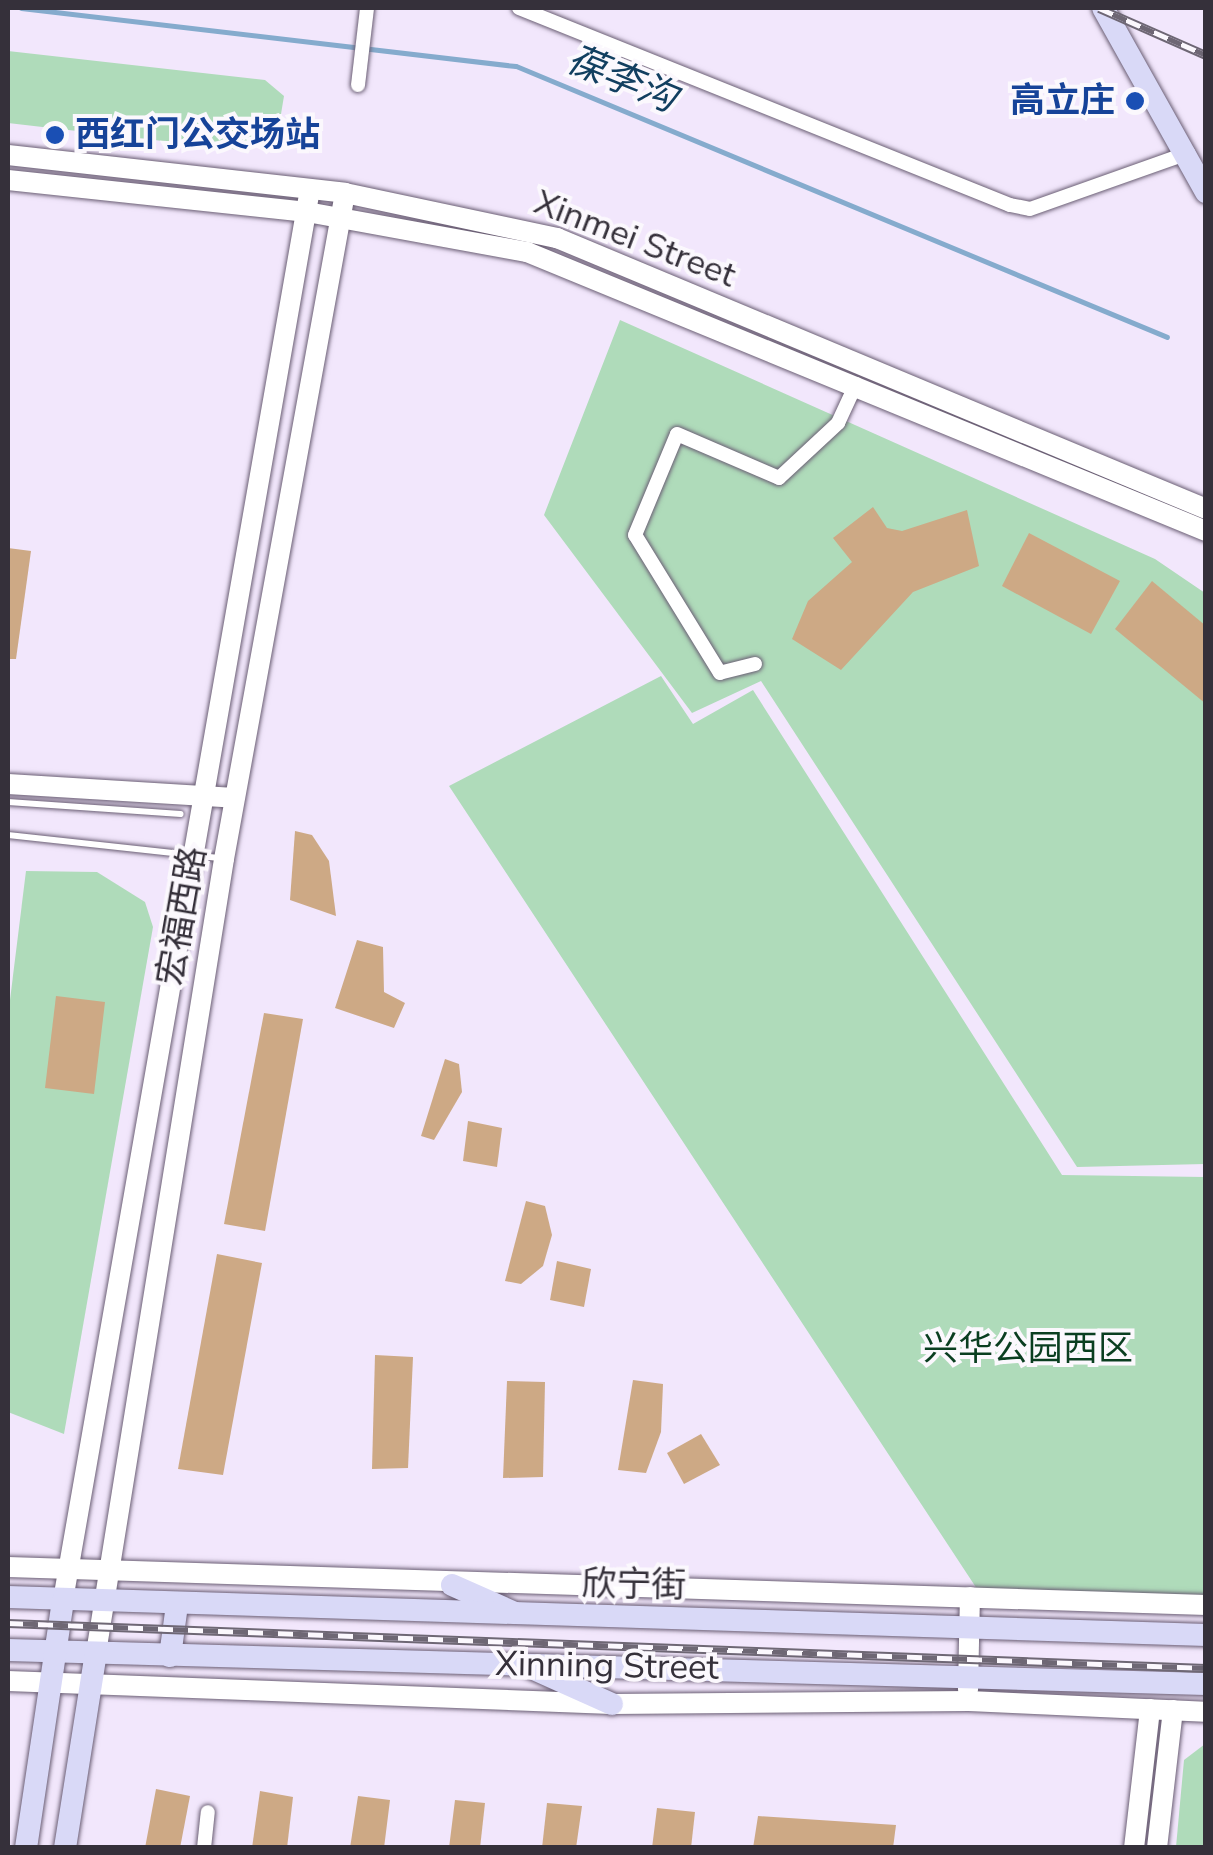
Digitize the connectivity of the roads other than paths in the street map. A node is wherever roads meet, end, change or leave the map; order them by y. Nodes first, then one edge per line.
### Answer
1 (367, 8) edge
2 (519, 8) edge
3 (1103, 8) edge
4 (358, 83) dead end
5 (8, 154) edge
6 (1197, 156) edge
7 (1206, 171) edge
8 (8, 180) edge
9 (310, 189) junction
10 (1206, 192) edge
11 (346, 193) junction
12 (1206, 207) edge
13 (308, 212) junction
14 (339, 216) junction
15 (856, 384) junction
16 (1206, 509) edge
17 (1206, 531) edge
18 (754, 664) dead end
19 (8, 784) edge
20 (205, 795) junction
21 (236, 798) junction
22 (8, 802) edge
23 (181, 814) dead end
24 (8, 835) edge
25 (193, 854) junction
26 (224, 859) junction
27 (8, 1567) edge
28 (69, 1570) junction
29 (106, 1572) junction
30 (452, 1585) junction
31 (970, 1597) junction
32 (8, 1598) edge
33 (62, 1600) junction
34 (102, 1602) junction
35 (177, 1605) junction
36 (1206, 1605) edge
37 (527, 1619) junction
38 (970, 1625) junction
39 (1206, 1635) edge
40 (8, 1650) edge
41 (56, 1652) junction
42 (96, 1653) junction
43 (170, 1656) junction
44 (515, 1660) junction
45 (968, 1676) junction
46 (8, 1681) edge
47 (52, 1682) junction
48 (93, 1684) junction
49 (1206, 1684) edge
50 (968, 1701) junction
51 (612, 1704) junction
52 (1150, 1709) junction
53 (1173, 1710) junction
54 (1206, 1712) edge
55 (208, 1812) dead end
56 (27, 1840) edge
57 (66, 1843) edge
58 (204, 1848) edge
59 (1134, 1848) edge
60 (1157, 1848) edge

1 - 4 street
2 - 6 street
3 - 6 main road
5 - 9 street, Xinmei Street
6 - 7 main road
6 - 10 main road
6 - 12 street
8 - 13 street, Xinmei Street
9 - 11 street, Xinmei Street
9 - 13 street, 宏福西路
11 - 14 street, 宏福西路
11 - 16 street, Xinmei Street
13 - 14 street, Xinmei Street
13 - 20 street, 宏福西路
14 - 15 street, Xinmei Street
14 - 21 street, 宏福西路
15 - 17 street, Xinmei Street
15 - 18 street
19 - 20 street
20 - 21 street
20 - 25 street, 宏福西路
21 - 26 street, 宏福西路
22 - 23 lane
24 - 25 lane
25 - 26 lane
25 - 28 street, 宏福西路
26 - 29 street, 宏福西路
27 - 28 street
28 - 29 street
28 - 33 street, 宏福西路
29 - 30 street
29 - 34 street, 宏福西路
30 - 31 street
30 - 37 main road
31 - 36 street
31 - 38 street
32 - 33 main road
33 - 34 main road, 欣宁街
33 - 41 main road
34 - 35 main road, 欣宁街
34 - 42 street, 宏福西路
35 - 37 main road, 欣宁街
35 - 43 main road
37 - 38 main road, 欣宁街
38 - 39 main road, 欣宁街
38 - 45 street
40 - 41 main road
41 - 42 main road
41 - 47 main road
42 - 43 main road
42 - 48 main road
43 - 44 main road
44 - 45 main road
44 - 51 main road
45 - 49 main road
45 - 50 street
46 - 47 street, Xinning Street
47 - 48 street, Xinning Street
47 - 56 main road
48 - 51 street, Xinning Street
48 - 57 main road
50 - 51 street, Xinning Street
50 - 52 street, Xinning Street
52 - 53 street, Xinning Street
52 - 59 street
53 - 54 street, Xinning Street
53 - 60 street
55 - 58 street
56 - 57 main road

